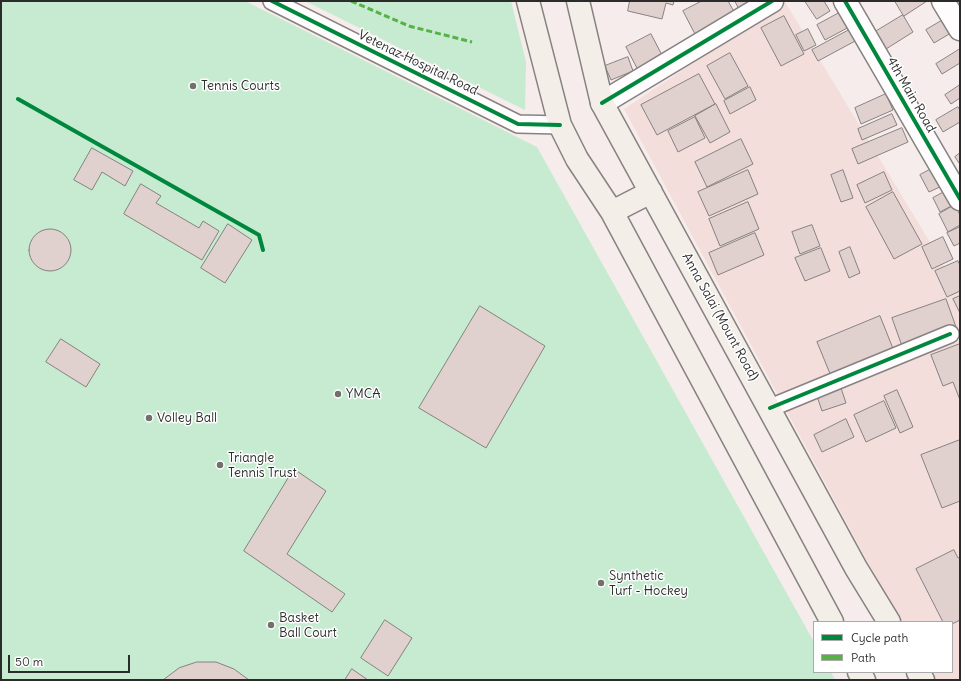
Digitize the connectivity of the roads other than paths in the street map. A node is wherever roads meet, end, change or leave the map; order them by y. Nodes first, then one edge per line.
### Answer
1 (272, 1) edge
2 (528, 1) edge
3 (578, 1) edge
4 (772, 1) edge
5 (845, 1) edge
6 (943, 1) edge
7 (960, 29) edge
8 (602, 103) junction
9 (560, 125) junction
10 (651, 192) junction
11 (960, 199) edge
12 (612, 212) junction
13 (950, 334) dead end
14 (770, 408) junction
15 (831, 621) edge
16 (888, 621) edge

1 - 9 street, Vetenaz Hospital Road
2 - 9 main road
3 - 8 main road, Anna Salai (Mount Road)
4 - 8 street
5 - 11 street, 4th Main Road
6 - 7 street
8 - 10 main road, Anna Salai (Mount Road)
9 - 12 main road
10 - 12 main road
10 - 14 main road, Anna Salai (Mount Road)
12 - 15 main road
13 - 14 street
14 - 16 main road, Anna Salai (Mount Road)

